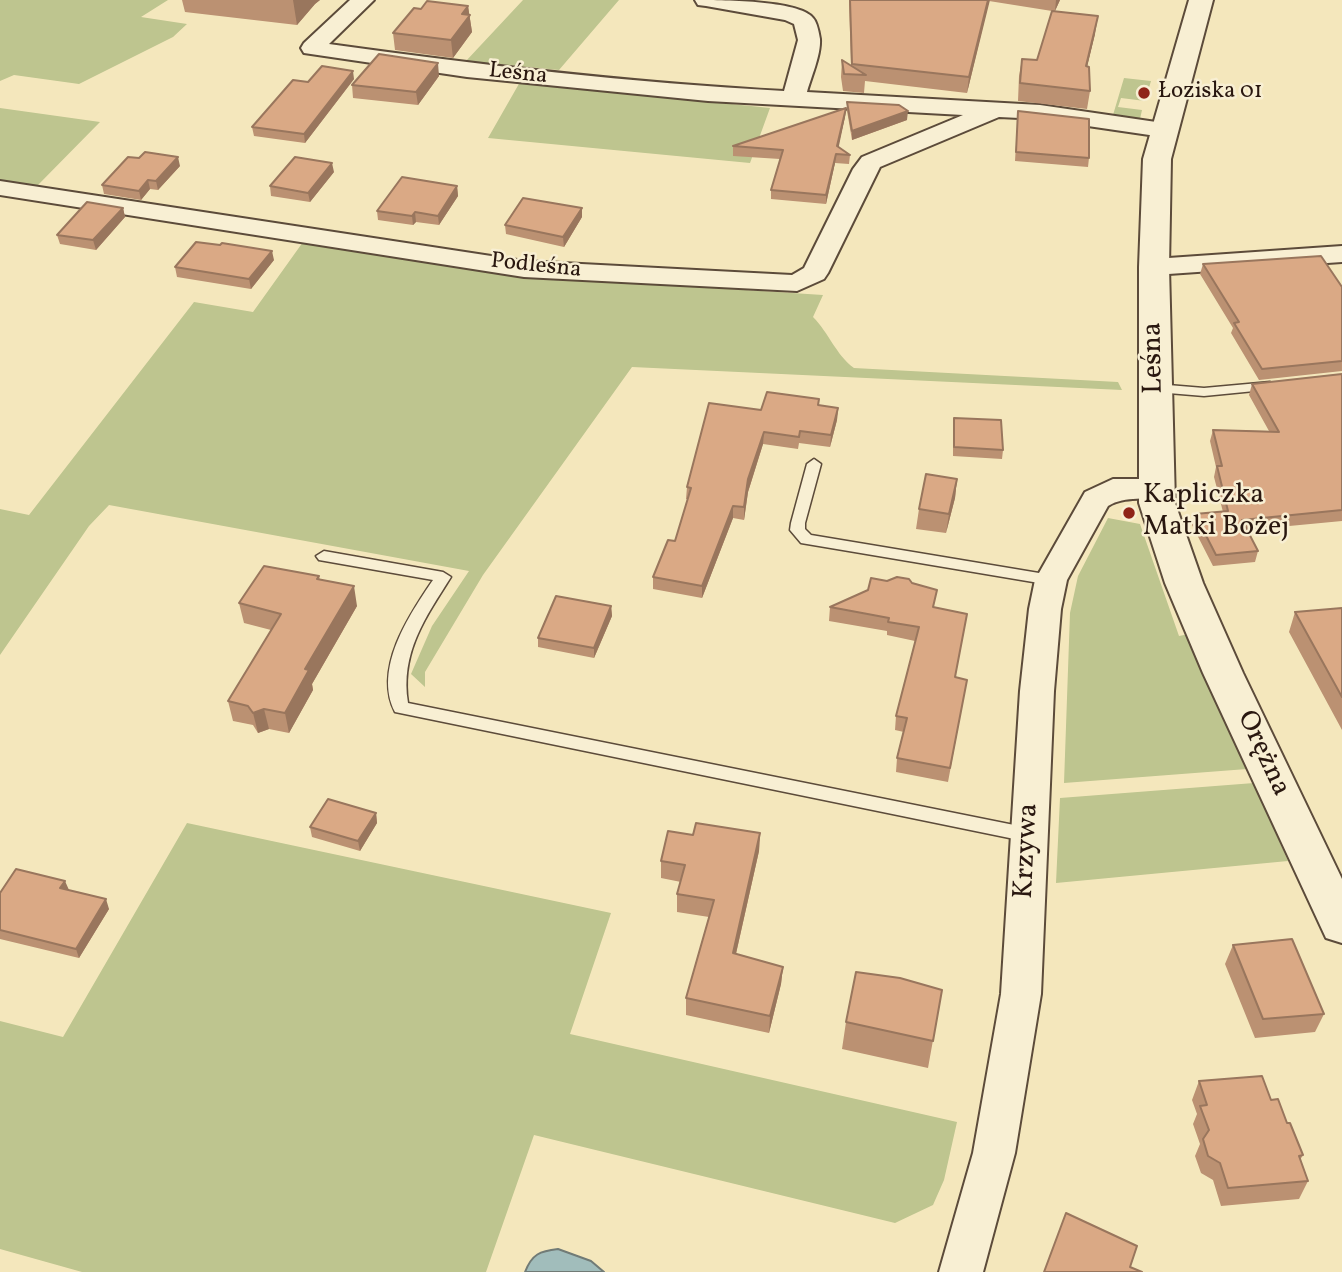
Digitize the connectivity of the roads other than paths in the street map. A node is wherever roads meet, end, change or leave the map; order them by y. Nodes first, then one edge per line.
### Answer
1 (363, 0) edge
2 (706, 0) edge
3 (1201, 0) edge
4 (794, 98) junction
5 (995, 110) junction
6 (1163, 130) junction
7 (0, 188) edge
8 (1342, 254) edge
9 (1154, 267) junction
10 (1280, 384) edge
11 (1156, 388) junction
12 (814, 464) dead end
13 (1156, 489) junction
14 (324, 556) dead end
15 (1051, 580) junction
16 (1184, 583) joint
17 (1029, 835) junction
18 (1342, 925) edge
19 (961, 1272) edge

1 - 4 street, Leśna
2 - 4 street
3 - 6 street, Leśna
4 - 5 street, Leśna
5 - 6 street, Leśna
5 - 7 street, Podleśna
6 - 9 street, Leśna
8 - 9 street
9 - 11 street, Leśna
10 - 11 lane
11 - 13 street, Leśna
12 - 15 lane
13 - 15 street, Krzywa
13 - 16 street, Leśna
14 - 17 lane
15 - 17 street, Krzywa
16 - 18 street, Orężna
17 - 19 street, Krzywa

